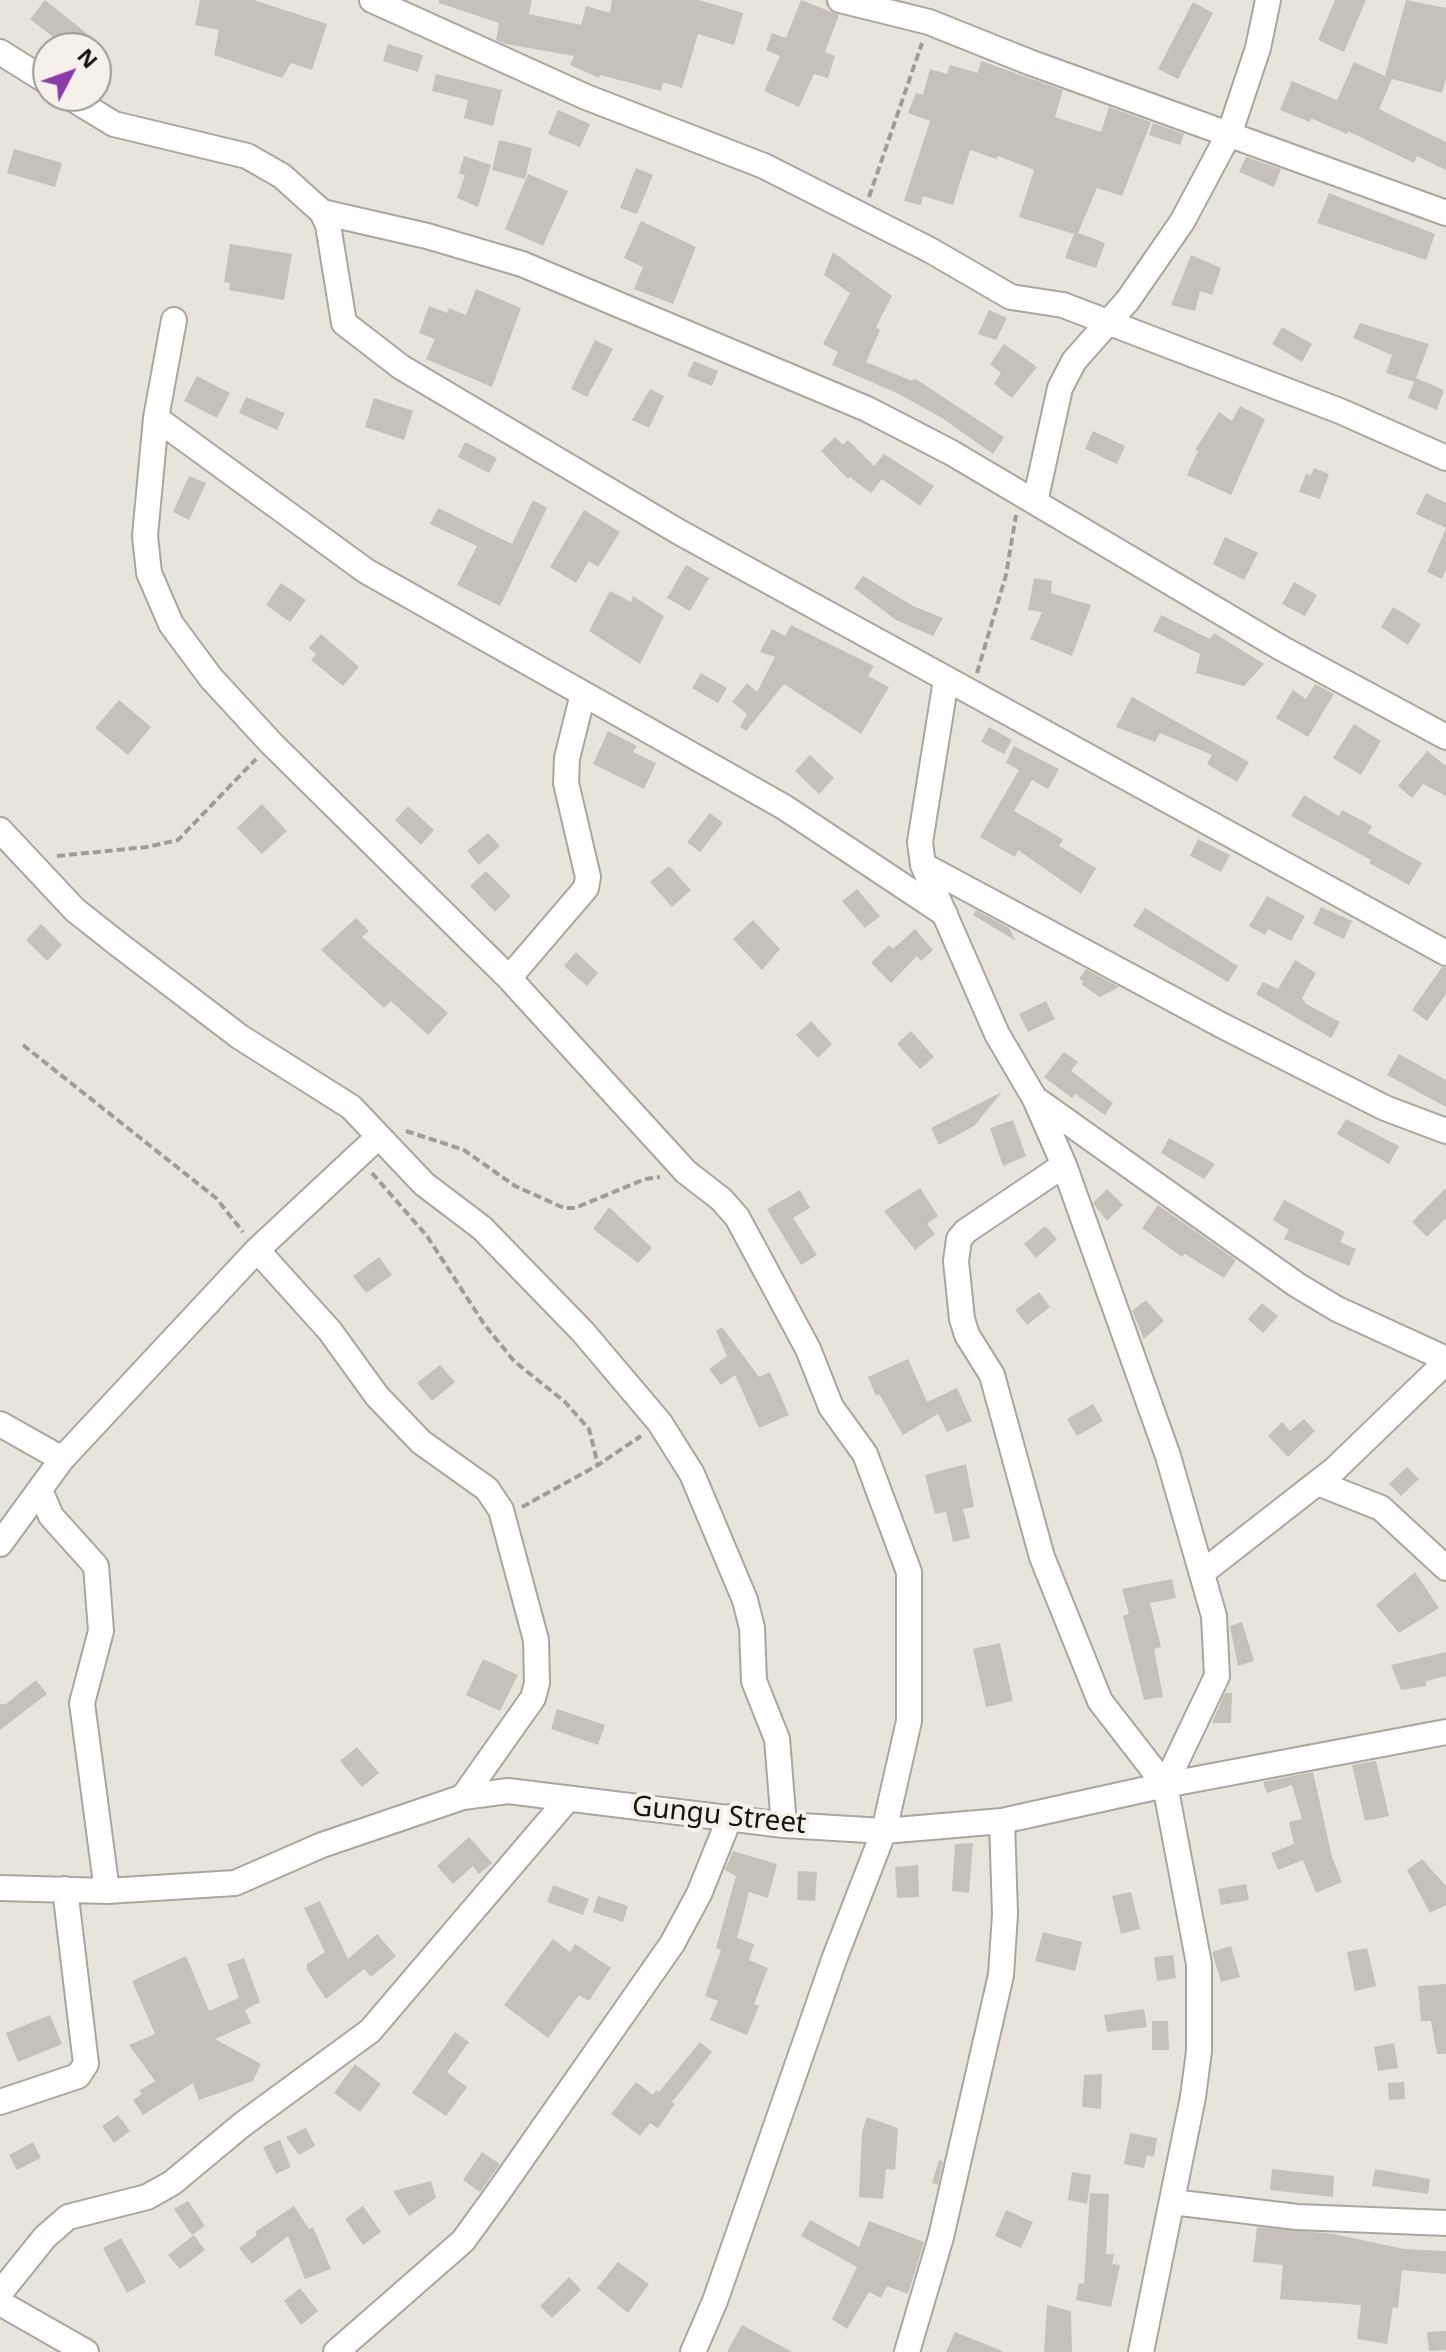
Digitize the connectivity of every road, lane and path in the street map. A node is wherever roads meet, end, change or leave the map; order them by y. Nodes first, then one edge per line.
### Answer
1 (372, 0) edge
2 (840, 0) edge
3 (1268, 0) edge
4 (929, 22) junction
5 (0, 52) edge
6 (32, 72) edge
7 (94, 112) edge
8 (1230, 132) junction
9 (322, 212) junction
10 (1446, 213) edge
11 (862, 217) junction
12 (174, 320) dead end
13 (1108, 325) junction
14 (156, 418) junction
15 (1446, 458) edge
16 (1027, 498) junction
17 (946, 680) junction
18 (970, 693) junction
19 (583, 694) junction
20 (1446, 737) edge
21 (271, 743) junction
22 (0, 830) edge
23 (26, 858) junction
24 (923, 865) junction
25 (945, 914) junction
26 (1446, 953) edge
27 (509, 978) junction
28 (23, 1045) dead end
29 (1035, 1099) junction
30 (1446, 1131) edge
31 (388, 1133) junction
32 (358, 1156) junction
33 (1064, 1165) junction
34 (666, 1179) dead end
35 (257, 1250) junction
36 (1446, 1360) edge
37 (660, 1423) junction
38 (0, 1424) edge
39 (62, 1459) junction
40 (598, 1465) junction
41 (1318, 1483) junction
42 (40, 1490) junction
43 (503, 1517) junction
44 (0, 1544) edge
45 (1446, 1568) edge
46 (1203, 1572) junction
47 (1446, 1732) edge
48 (1165, 1785) junction
49 (463, 1797) junction
50 (567, 1800) junction
51 (730, 1817) junction
52 (1002, 1821) junction
53 (784, 1825) junction
54 (884, 1831) junction
55 (0, 1888) edge
56 (65, 1889) junction
57 (107, 1891) junction
58 (0, 2102) edge
59 (1172, 2202) junction
60 (1446, 2223) edge
61 (0, 2293) edge
62 (0, 2303) edge
63 (86, 2352) edge
64 (336, 2352) edge
65 (693, 2352) edge
66 (907, 2352) edge
67 (1141, 2352) edge

1 - 11 street
2 - 4 street
3 - 8 street
4 - 8 street
4 - 11 path
5 - 6 street
7 - 9 street
8 - 10 street
8 - 13 street
9 - 16 street
9 - 17 street
11 - 13 street
12 - 14 street
13 - 15 street
13 - 16 street
14 - 19 street
14 - 21 street
16 - 18 path
16 - 20 street
17 - 18 street
17 - 24 street
18 - 26 street
19 - 25 street
19 - 27 street
21 - 23 path
21 - 27 street
22 - 23 street
23 - 31 street
24 - 25 street
24 - 30 street
25 - 29 street
27 - 54 street
28 - 35 path
29 - 33 street
29 - 36 street
31 - 32 street
31 - 34 path
31 - 37 street
32 - 35 street
32 - 40 path
33 - 46 street
33 - 48 street
35 - 39 street
35 - 43 street
36 - 41 street
37 - 40 path
37 - 53 street
38 - 39 street
39 - 42 street
40 - 43 path
41 - 45 street
41 - 46 street
42 - 44 street
42 - 57 street
43 - 49 street
46 - 48 street
47 - 48 street, Gungu Street
48 - 52 street, Gungu Street
48 - 59 street
49 - 50 street, Gungu Street
49 - 57 street, Gungu Street
50 - 51 street, Gungu Street
50 - 61 street
51 - 53 street, Gungu Street
51 - 64 street
52 - 54 street, Gungu Street
52 - 66 street
53 - 54 street, Gungu Street
54 - 65 street
55 - 56 street, Gungu Street
56 - 57 street, Gungu Street
56 - 58 street
59 - 60 street
59 - 67 street
62 - 63 street

